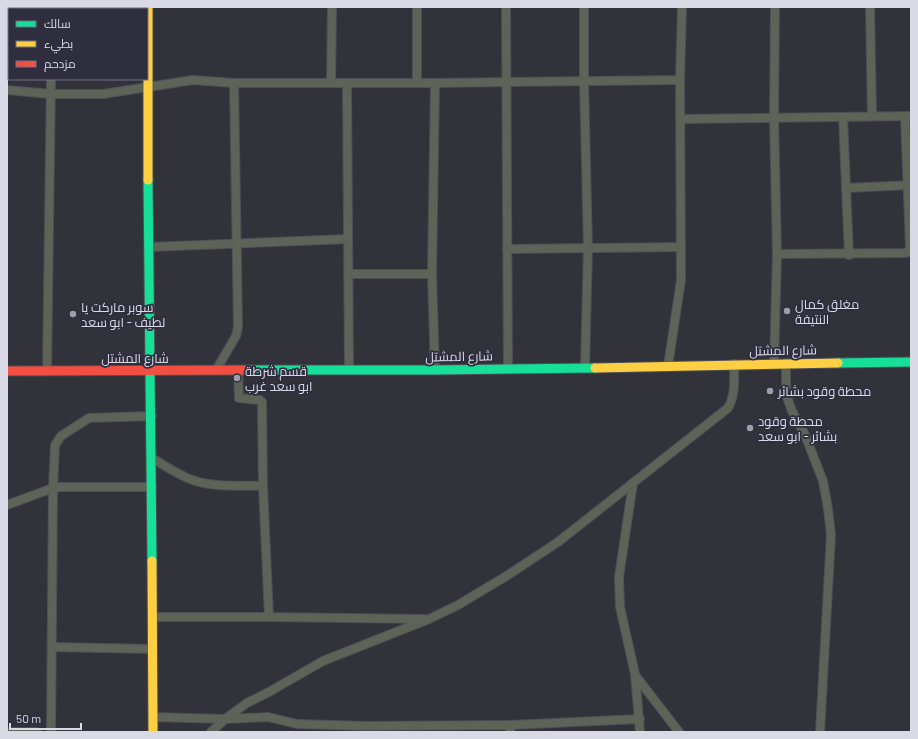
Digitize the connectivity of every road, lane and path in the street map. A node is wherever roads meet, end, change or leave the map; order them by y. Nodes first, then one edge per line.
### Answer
1 (148, 7) edge
2 (332, 7) edge
3 (418, 7) edge
4 (506, 7) edge
5 (584, 7) edge
6 (682, 7) edge
7 (775, 7) edge
8 (870, 7) edge
9 (51, 80) edge
10 (584, 80) junction
11 (680, 80) junction
12 (506, 82) junction
13 (234, 83) junction
14 (331, 83) junction
15 (347, 83) junction
16 (417, 83) junction
17 (434, 83) junction
18 (148, 87) junction
19 (7, 90) edge
20 (51, 94) junction
21 (872, 116) junction
22 (908, 116) edge
23 (843, 117) junction
24 (774, 118) junction
25 (680, 119) junction
26 (909, 186) edge
27 (846, 188) junction
28 (348, 239) junction
29 (237, 243) junction
30 (150, 246) junction
31 (681, 247) junction
32 (588, 248) junction
33 (506, 249) junction
34 (777, 254) junction
35 (849, 254) junction
36 (348, 274) junction
37 (432, 274) junction
38 (774, 362) junction
39 (786, 362) junction
40 (911, 362) edge
41 (734, 364) junction
42 (668, 366) junction
43 (508, 368) junction
44 (584, 368) junction
45 (150, 370) junction
46 (216, 370) junction
47 (238, 370) junction
48 (349, 370) junction
49 (435, 370) junction
50 (48, 371) junction
51 (7, 372) edge
52 (152, 416) junction
53 (152, 458) junction
54 (633, 483) junction
55 (263, 486) junction
56 (152, 487) junction
57 (53, 488) junction
58 (7, 505) edge
59 (153, 617) junction
60 (269, 617) junction
61 (429, 619) junction
62 (53, 647) junction
63 (152, 649) junction
64 (635, 674) junction
65 (153, 717) junction
66 (225, 719) junction
67 (640, 719) junction
68 (510, 728) edge
69 (335, 729) edge
70 (422, 729) edge
71 (8, 732) edge
72 (37, 732) edge
73 (51, 732) edge
74 (153, 732) edge
75 (210, 732) edge
76 (640, 732) edge
77 (678, 732) edge
78 (820, 732) edge

1 - 18 street
2 - 14 street
3 - 16 street
4 - 12 street
5 - 10 street
6 - 11 street
7 - 24 street
8 - 21 street
9 - 20 street
10 - 11 street
10 - 12 street
10 - 32 street
11 - 25 street
12 - 17 street
12 - 33 street
13 - 14 street
13 - 18 street
13 - 29 street
14 - 15 street
15 - 16 street
15 - 28 street
16 - 17 street
17 - 37 street
18 - 20 street
18 - 30 street
19 - 20 street
20 - 50 street
21 - 22 street
21 - 23 street
22 - 26 street
23 - 24 street
23 - 27 street
24 - 25 street
24 - 34 street
25 - 31 street
26 - 27 street
26 - 35 street
27 - 35 street
28 - 29 street
28 - 36 street
29 - 30 street
29 - 46 street
30 - 45 street
31 - 32 street
31 - 42 street
32 - 33 street
32 - 44 street
33 - 43 street
34 - 35 street
34 - 38 street
36 - 37 street
36 - 48 street
37 - 49 street
38 - 39 street, شارع المشتل
38 - 41 street, شارع المشتل
39 - 40 street, شارع المشتل
39 - 78 street
41 - 42 street, شارع المشتل
41 - 54 street
42 - 44 street, شارع المشتل
43 - 44 street, شارع المشتل
43 - 49 street, شارع المشتل
45 - 46 street, شارع المشتل
45 - 50 street, شارع المشتل
45 - 52 street
46 - 47 street, شارع المشتل
47 - 48 street, شارع المشتل
47 - 55 street
48 - 49 street, شارع المشتل
50 - 51 street, شارع المشتل
52 - 53 street
52 - 57 street
53 - 55 street
53 - 56 street
54 - 61 street
54 - 64 street
55 - 60 street
56 - 57 street
56 - 59 street
57 - 58 street
57 - 62 street
59 - 60 street
59 - 63 street
60 - 61 street
61 - 66 street
62 - 63 street
62 - 73 street
63 - 65 street
64 - 67 street
64 - 77 street
65 - 66 street
65 - 74 street
66 - 69 street
66 - 75 street
67 - 68 street
67 - 76 street
68 - 70 street
69 - 70 street
71 - 72 street

